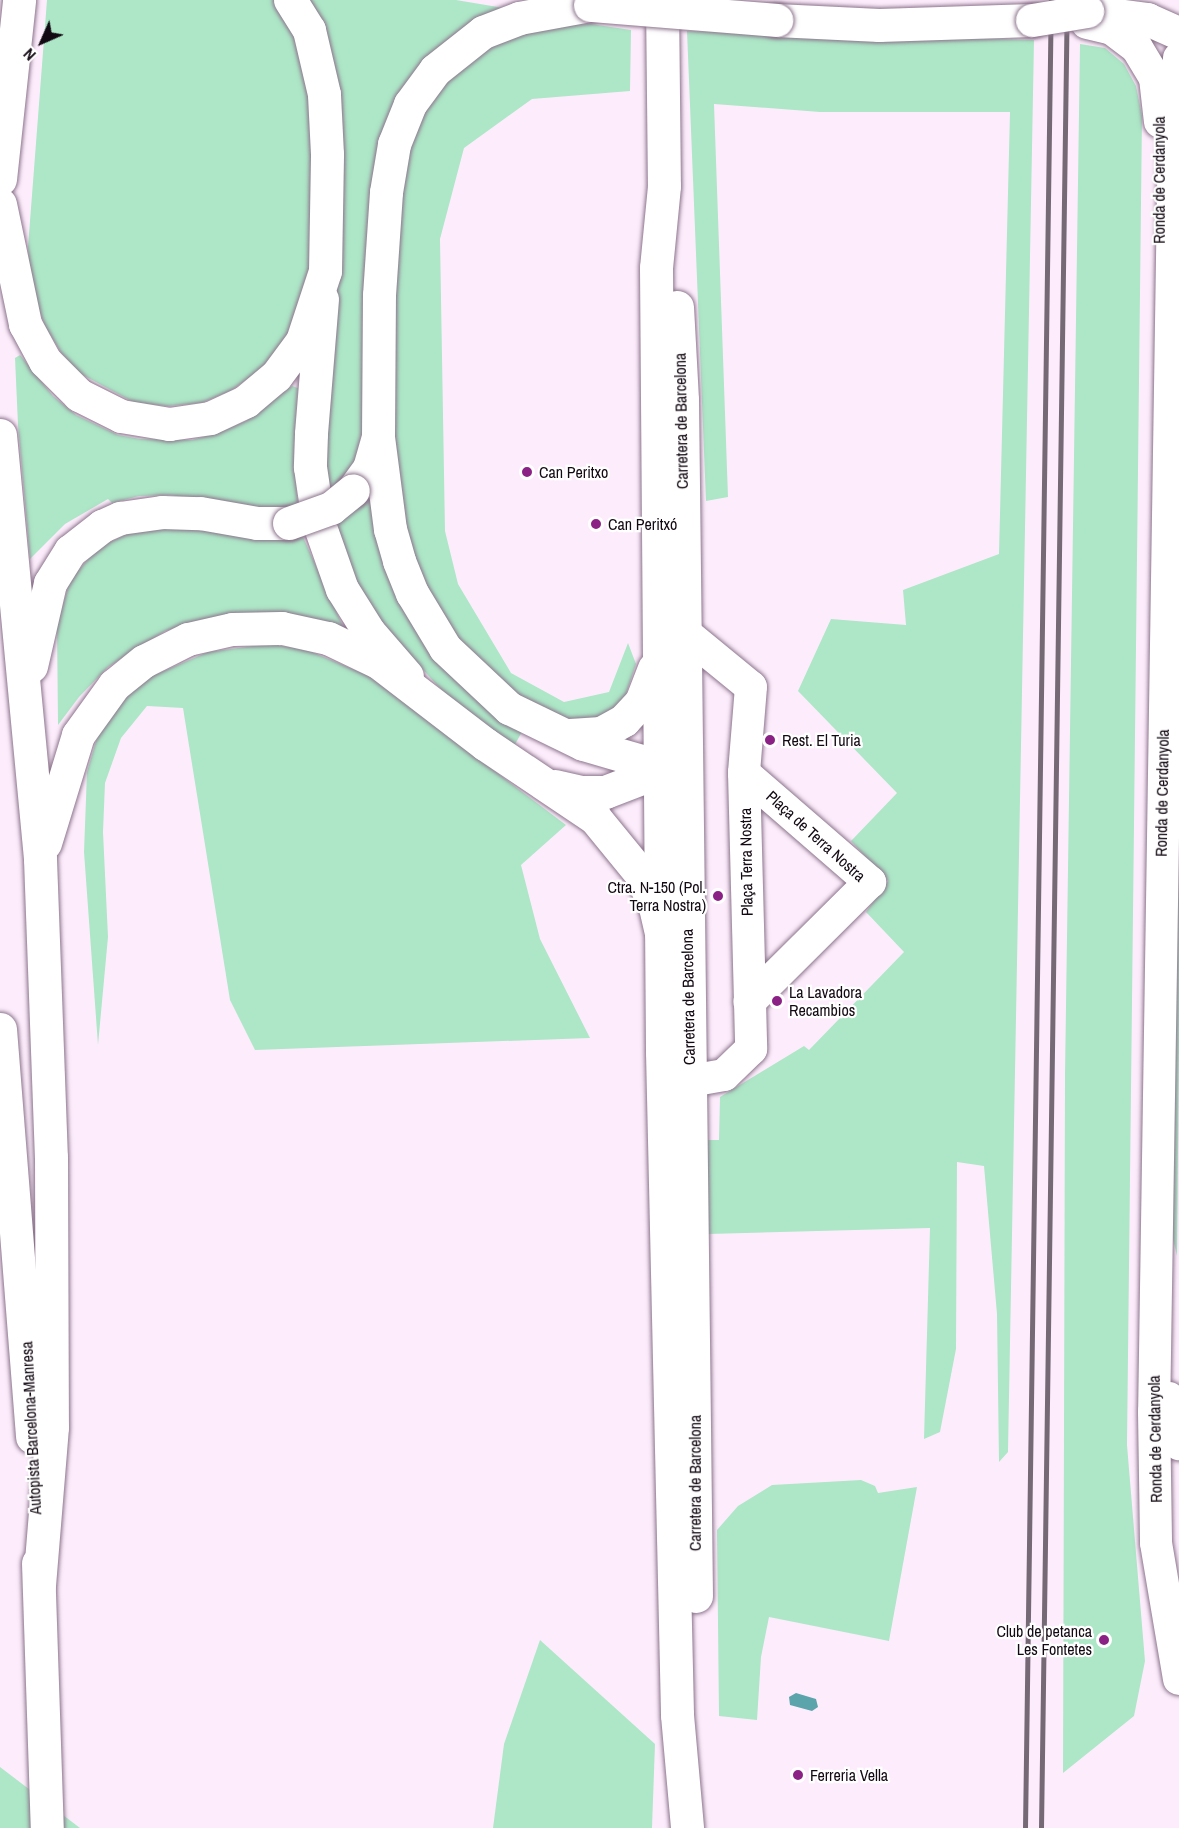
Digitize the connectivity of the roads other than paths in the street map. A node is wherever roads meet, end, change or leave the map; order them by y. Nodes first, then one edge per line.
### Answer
1 (20, 0) edge
2 (290, 0) edge
3 (558, 0) edge
4 (662, 0) edge
5 (590, 5) junction
6 (1087, 17) junction
7 (1179, 33) edge
8 (1179, 58) edge
9 (0, 179) edge
10 (664, 186) junction
11 (0, 204) edge
12 (325, 271) junction
13 (1169, 373) junction
14 (0, 435) edge
15 (378, 437) junction
16 (683, 584) junction
17 (672, 641) junction
18 (432, 700) junction
19 (28, 706) junction
20 (557, 734) junction
21 (660, 771) junction
22 (744, 773) junction
23 (540, 780) junction
24 (40, 859) junction
25 (686, 887) junction
26 (662, 938) junction
27 (749, 1002) junction
28 (0, 1029) edge
29 (689, 1081) junction
30 (1156, 1214) junction
31 (668, 1383) junction
32 (1179, 1444) edge
33 (696, 1473) junction
34 (1179, 1473) edge
35 (39, 1586) junction
36 (674, 1589) junction
37 (1177, 1671) edge
38 (687, 1818) edge
39 (47, 1828) edge

1 - 9 main road
2 - 12 main road
3 - 5 main road
4 - 10 main road, Carretera de Barcelona
5 - 6 main road, bridge
5 - 15 main road
6 - 7 main road
6 - 13 street, Ronda de Cerdanyola
8 - 13 street, Ronda de Cerdanyola
10 - 16 main road, Carretera de Barcelona
10 - 17 main road, Carretera de Barcelona
11 - 12 main road
12 - 18 main road
13 - 30 street, Ronda de Cerdanyola
14 - 19 main road
15 - 19 main road, bridge
15 - 20 main road
16 - 17 main road, Carretera de Barcelona
16 - 21 main road
17 - 20 main road
17 - 21 main road, Carretera de Barcelona
17 - 22 street, Plaça Terra Nostra
17 - 25 main road, Carretera de Barcelona
18 - 23 main road
18 - 24 main road
19 - 24 main road
20 - 21 main road
21 - 23 main road
21 - 25 main road
21 - 26 main road, Carretera de Barcelona
22 - 27 street, Plaça Terra Nostra
22 - 27 street, Plaça de Terra Nostra
23 - 26 main road
24 - 35 main road
25 - 29 main road, Carretera de Barcelona
26 - 31 main road, Carretera de Barcelona
27 - 29 street, Plaça Terra Nostra
28 - 35 main road, Autopista Barcelona-Manresa
29 - 33 main road, Carretera de Barcelona
30 - 32 street, Ronda de Cerdanyola
30 - 37 street, Ronda de Cerdanyola
31 - 33 main road
31 - 36 main road, Carretera de Barcelona
33 - 36 main road
33 - 38 main road, Carretera de Barcelona
34 - 37 street, Ronda de Cerdanyola
35 - 39 main road, Autopista Barcelona-Manresa
36 - 38 main road, Carretera de Barcelona

